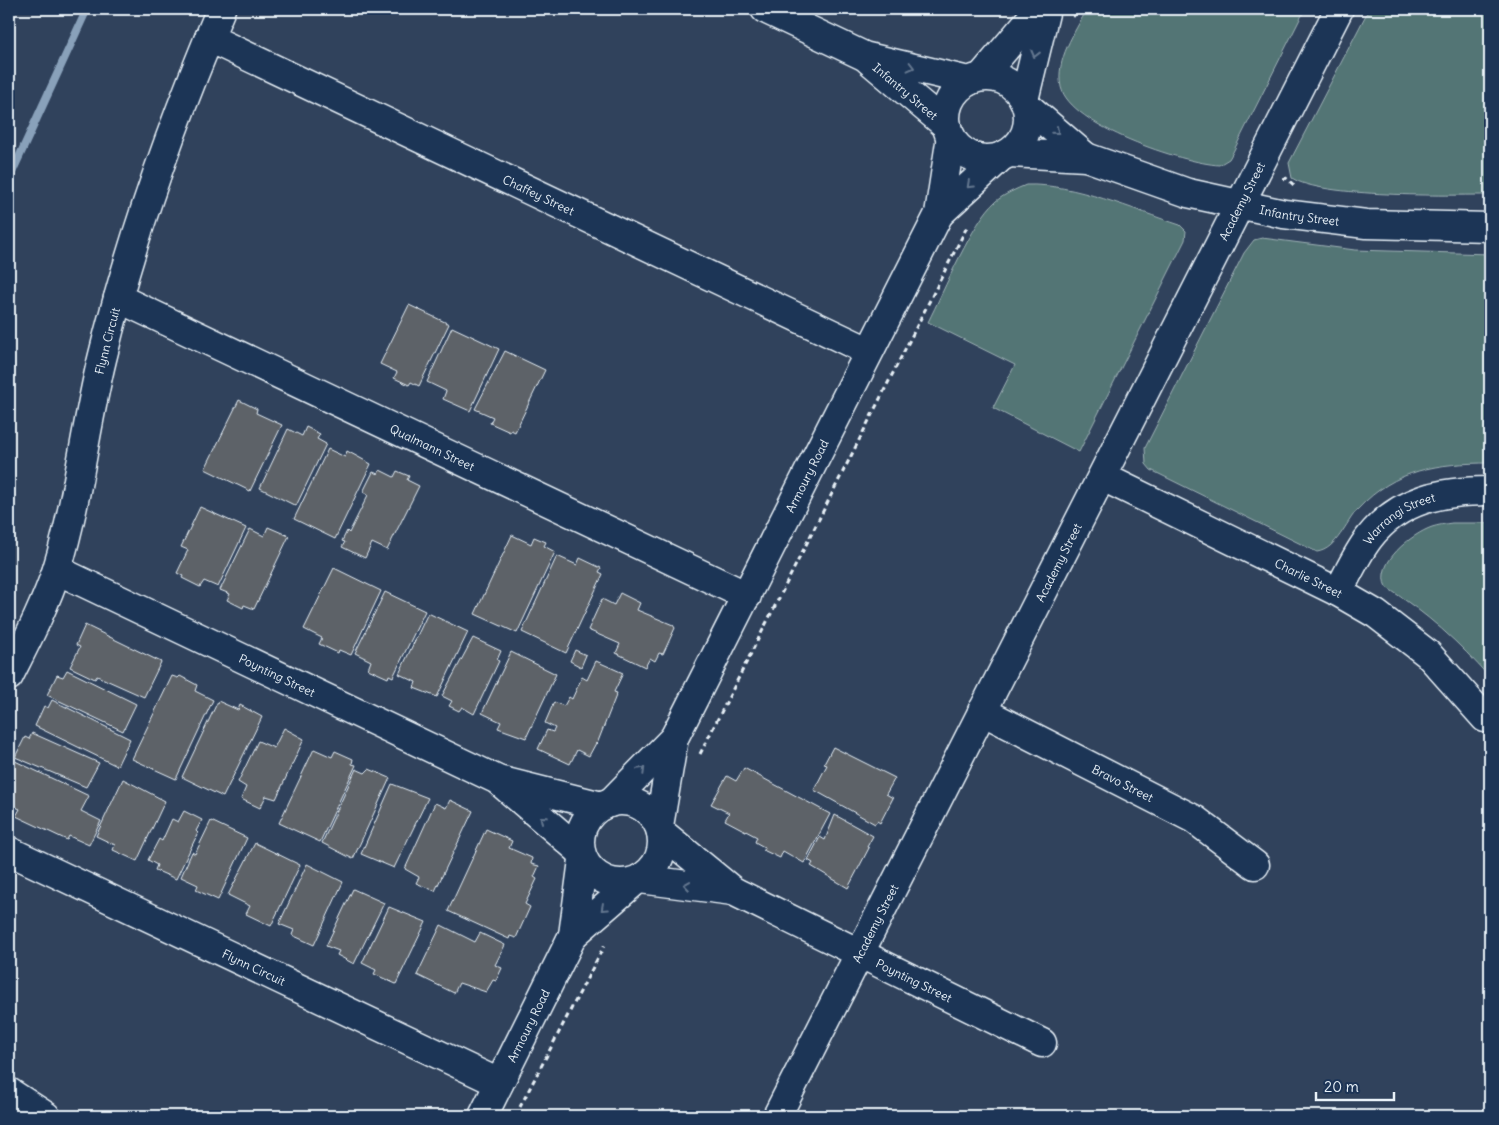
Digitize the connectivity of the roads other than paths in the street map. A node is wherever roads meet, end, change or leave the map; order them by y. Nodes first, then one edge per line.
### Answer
1 (221, 9) edge
2 (765, 9) edge
3 (1039, 9) edge
4 (1046, 9) edge
5 (1339, 9) edge
6 (209, 38) junction
7 (864, 56) junction
8 (975, 79) junction
9 (1026, 103) junction
10 (949, 131) junction
11 (1005, 154) junction
12 (1086, 157) junction
13 (1237, 205) junction
14 (939, 214) junction
15 (1490, 226) edge
16 (118, 298) junction
17 (868, 351) junction
18 (1103, 477) junction
19 (1490, 491) edge
20 (57, 570) junction
21 (1338, 592) junction
22 (747, 596) junction
23 (9, 676) edge
24 (982, 711) junction
25 (1485, 718) dead end
26 (674, 738) junction
27 (498, 780) junction
28 (606, 804) junction
29 (660, 829) junction
30 (9, 851) edge
31 (582, 855) junction
32 (1255, 865) dead end
33 (637, 880) junction
34 (733, 891) junction
35 (573, 935) junction
36 (860, 953) junction
37 (1042, 1043) dead end
38 (499, 1083) junction
39 (9, 1092) edge
40 (46, 1116) edge
41 (482, 1116) edge
42 (777, 1116) edge

1 - 6 street, Flynn Circuit
2 - 7 street, Infantry Street
3 - 8 street
4 -> 9 street
5 - 13 street, Academy Street
6 - 16 street, Flynn Circuit
6 - 17 street, Chaffey Street
7 -> 8 street, Infantry Street
7 - 10 street, Infantry Street
8 - 9 street
8 - 10 street
9 - 11 street
9 -> 12 street, Infantry Street
10 - 11 street
10 - 14 street, Armoury Road
11 - 12 street, Infantry Street
11 -> 14 street, Armoury Road
12 - 13 street, Infantry Street
13 - 15 street, Infantry Street
13 - 18 street, Academy Street
14 - 17 street, Armoury Road
16 - 20 street, Flynn Circuit
16 - 22 street, Qualmann Street
17 - 22 street, Armoury Road
18 - 21 street, Charlie Street
18 - 24 street, Academy Street
19 - 21 street, Warrangi Street
20 - 23 street, Flynn Circuit
20 - 27 street, Poynting Street
21 - 25 street, Charlie Street
22 - 26 street, Armoury Road
24 - 32 street, Bravo Street
24 - 36 street, Academy Street
28 -> 26 street, Armoury Road
26 - 29 street, Armoury Road
27 - 28 street, Poynting Street
31 -> 27 street, Poynting Street
28 - 29 street
28 - 31 street
29 - 33 street
29 - 34 street, Poynting Street
30 - 38 street, Flynn Circuit
31 - 33 street
31 - 35 street, Armoury Road
34 -> 33 street, Poynting Street
33 -> 35 street, Armoury Road
34 - 36 street, Poynting Street
35 - 38 street, Armoury Road
36 - 37 street, Poynting Street
36 - 42 street, Academy Street
38 - 41 street, Armoury Road
39 - 40 street

